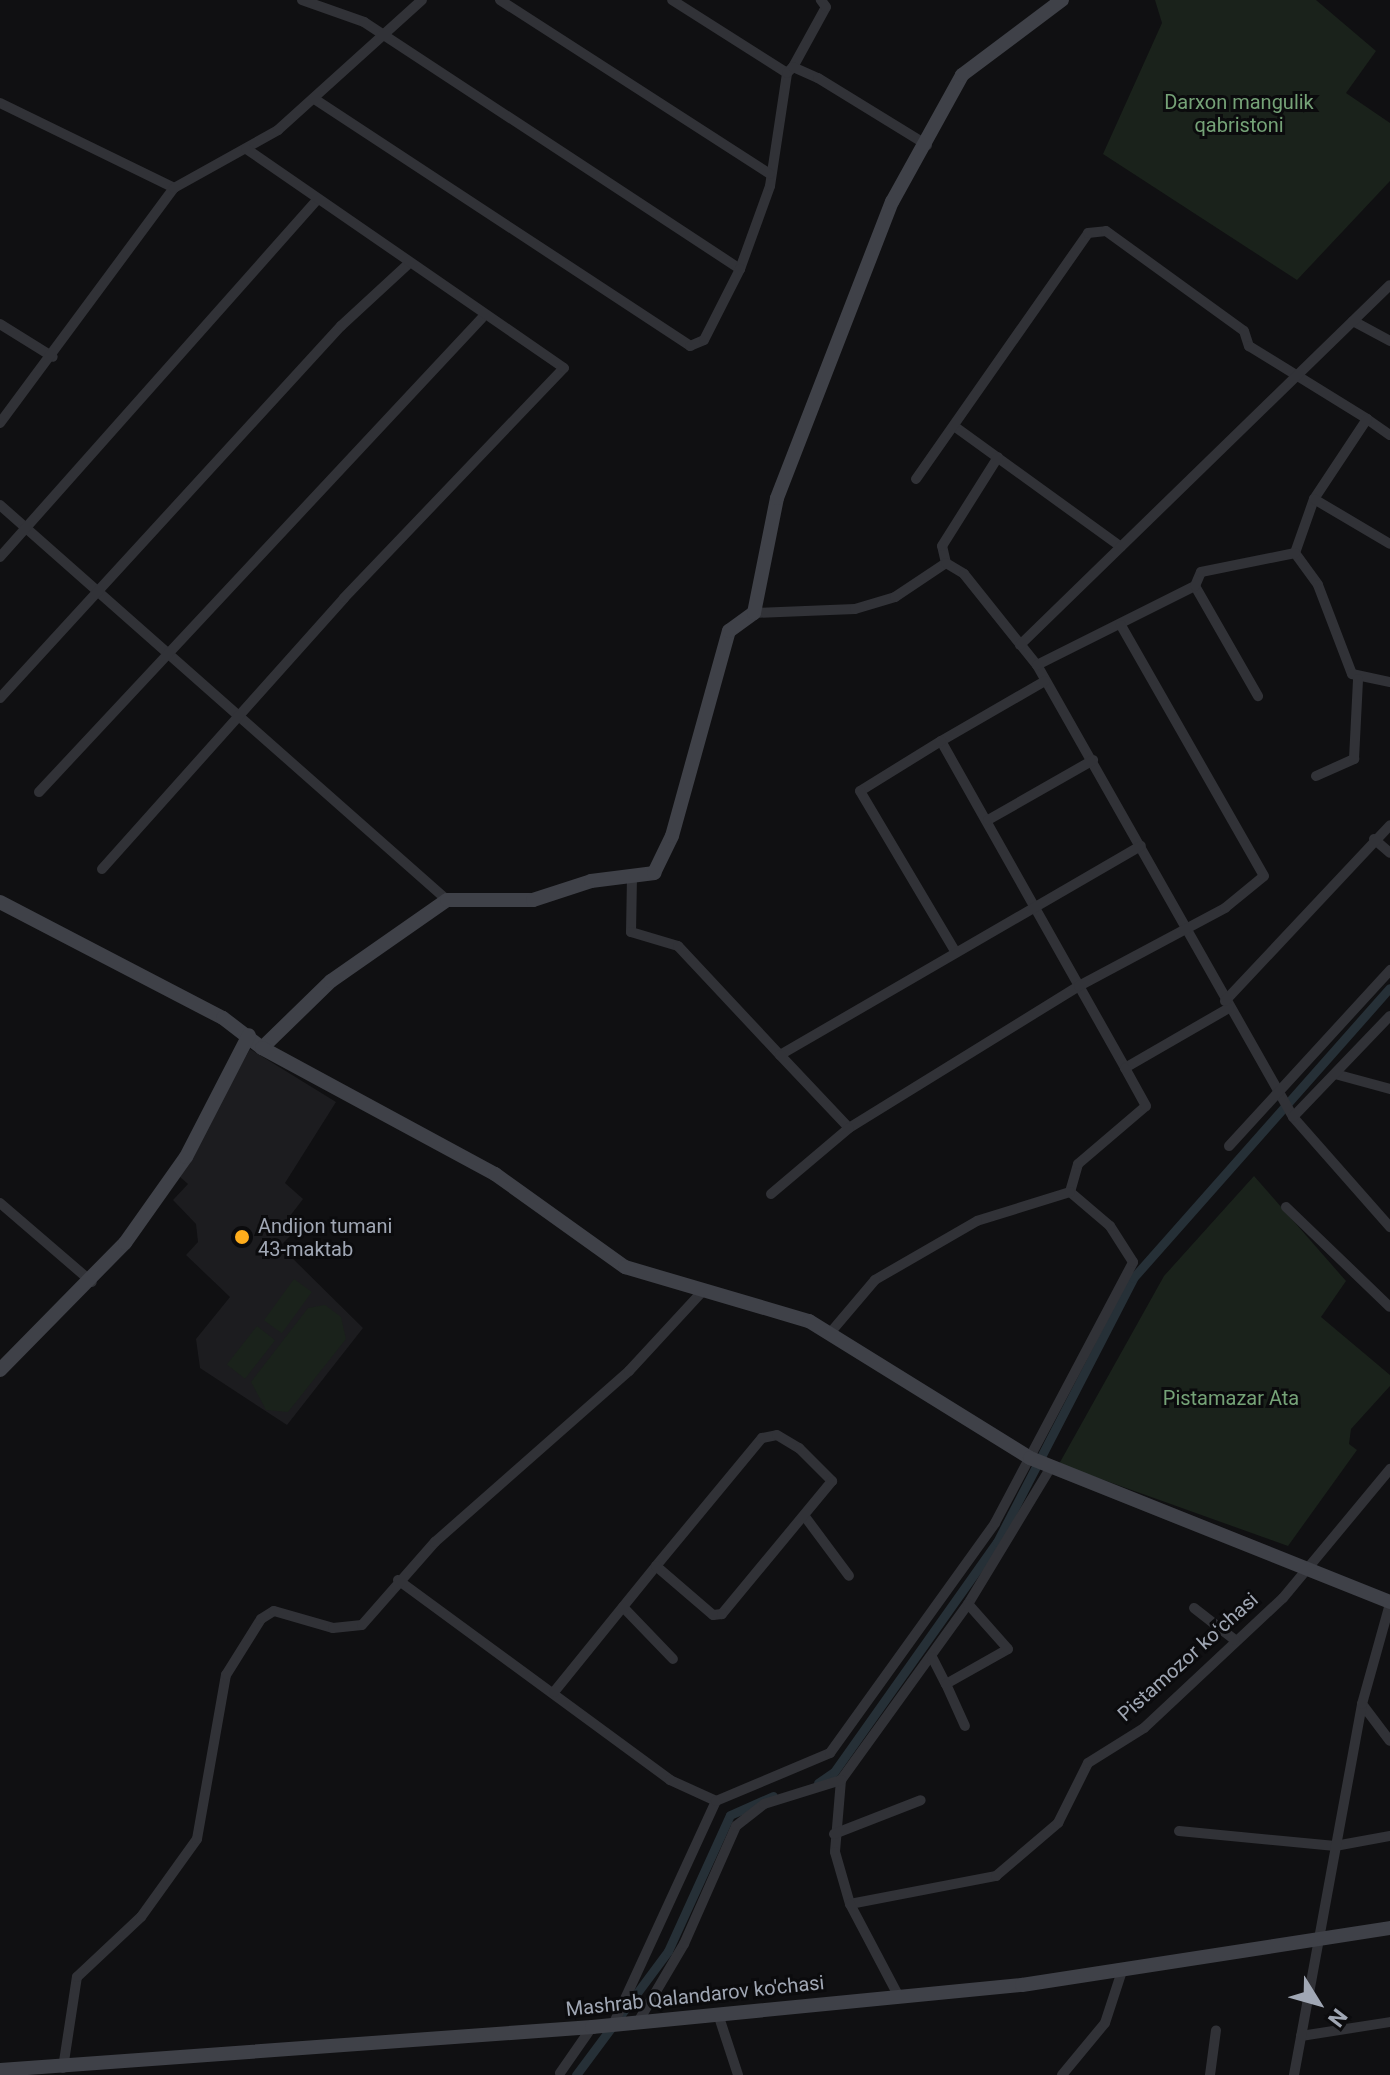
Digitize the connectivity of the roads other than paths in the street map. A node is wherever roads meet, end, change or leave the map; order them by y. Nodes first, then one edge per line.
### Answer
1 (302, 0) edge
2 (422, 0) edge
3 (500, 0) edge
4 (672, 0) edge
5 (821, 0) edge
6 (1062, 0) edge
7 (388, 38) junction
8 (790, 70) junction
9 (316, 100) junction
10 (0, 103) edge
11 (927, 145) junction
12 (246, 149) junction
13 (770, 174) junction
14 (174, 188) junction
15 (317, 200) junction
16 (407, 265) junction
17 (740, 269) junction
18 (1390, 285) edge
19 (482, 318) junction
20 (1353, 321) junction
21 (0, 324) edge
22 (1390, 341) edge
23 (53, 357) junction
24 (1297, 374) junction
25 (1367, 419) junction
26 (0, 423) edge
27 (954, 426) junction
28 (1390, 435) edge
29 (998, 457) junction
30 (916, 479) dead end
31 (1314, 499) junction
32 (0, 505) edge
33 (27, 527) junction
34 (1390, 544) edge
35 (1121, 547) junction
36 (1295, 553) junction
37 (0, 557) edge
38 (946, 563) junction
39 (1195, 586) junction
40 (98, 593) junction
41 (754, 613) junction
42 (1121, 625) junction
43 (1020, 645) junction
44 (166, 654) junction
45 (1037, 665) junction
46 (1358, 679) junction
47 (1045, 681) junction
48 (1390, 682) edge
49 (1258, 696) dead end
50 (0, 698) edge
51 (237, 718) junction
52 (941, 741) junction
53 (1093, 760) junction
54 (1316, 776) dead end
55 (39, 792) dead end
56 (988, 820) junction
57 (1390, 825) edge
58 (1374, 839) junction
59 (1141, 846) junction
60 (1390, 853) edge
61 (102, 869) dead end
62 (632, 876) junction
63 (447, 900) junction
64 (0, 902) edge
65 (1034, 903) junction
66 (1184, 926) junction
67 (955, 951) junction
68 (1390, 970) edge
69 (1079, 986) junction
70 (1227, 1004) junction
71 (1390, 1016) edge
72 (249, 1035) junction
73 (262, 1048) junction
74 (780, 1055) junction
75 (1125, 1068) junction
76 (1335, 1074) junction
77 (1390, 1089) edge
78 (1280, 1095) junction
79 (1293, 1117) junction
80 (849, 1128) junction
81 (1229, 1146) dead end
82 (1070, 1192) junction
83 (771, 1194) dead end
84 (0, 1203) edge
85 (1286, 1207) dead end
86 (1390, 1227) edge
87 (92, 1282) junction
88 (702, 1292) junction
89 (1390, 1307) edge
90 (830, 1333) junction
91 (0, 1370) edge
92 (1031, 1458) junction
93 (1050, 1467) junction
94 (1390, 1469) edge
95 (806, 1518) junction
96 (656, 1566) junction
97 (1306, 1570) junction
98 (849, 1576) dead end
99 (398, 1580) junction
100 (1390, 1603) edge
101 (968, 1604) junction
102 (623, 1607) junction
103 (1194, 1608) dead end
104 (1235, 1640) junction
105 (932, 1657) junction
106 (673, 1659) dead end
107 (946, 1684) junction
108 (554, 1692) junction
109 (1362, 1704) junction
110 (965, 1726) dead end
111 (1390, 1741) edge
112 (841, 1780) junction
113 (921, 1800) dead end
114 (716, 1801) junction
115 (1179, 1831) dead end
116 (834, 1834) junction
117 (1390, 1836) edge
118 (1335, 1846) junction
119 (850, 1904) junction
120 (1390, 1928) edge
121 (1317, 1941) junction
122 (1122, 1971) junction
123 (899, 1997) junction
124 (718, 2014) junction
125 (638, 2022) junction
126 (1390, 2022) edge
127 (601, 2026) junction
128 (1216, 2030) dead end
129 (1301, 2036) junction
130 (63, 2068) junction
131 (0, 2070) edge
132 (560, 2073) dead end
133 (738, 2075) edge
134 (1062, 2075) edge
135 (1210, 2075) edge
136 (1294, 2075) edge

1 - 7 street
2 - 7 street
3 - 13 street
4 - 8 street
5 - 8 street
6 - 11 street
7 - 9 street
7 - 17 street
8 - 11 street
8 - 13 street
9 - 12 street
9 - 17 street
10 - 14 street
11 - 41 street
12 - 14 street
12 - 15 street
13 - 17 street
14 - 23 street
15 - 16 street
15 - 33 street
16 - 19 street
16 - 40 street
18 - 20 street
19 - 44 street
19 - 51 street
20 - 22 street
20 - 24 street
21 - 23 street
23 - 26 street
24 - 25 street
24 - 27 street
24 - 35 street
25 - 28 street
25 - 31 street
27 - 29 street
27 - 30 street
29 - 35 street
29 - 38 street
31 - 34 street
31 - 36 street
32 - 33 street
33 - 37 street
33 - 40 street
35 - 43 street
36 - 39 street
36 - 46 street
38 - 41 street
38 - 43 street
39 - 42 street
39 - 49 street
40 - 44 street
40 - 50 street
41 - 62 street
42 - 45 street
42 - 66 street
43 - 45 street
44 - 51 street
44 - 55 street
45 - 47 street
46 - 48 street
46 - 54 street
47 - 52 street
47 - 53 street
51 - 61 street
51 - 63 street
52 - 56 street
52 - 67 street
53 - 56 street
53 - 59 street
56 - 65 street
57 - 58 street
58 - 60 street
58 - 70 street
59 - 65 street
59 - 66 street
62 - 63 street
62 - 74 street
63 - 73 street
64 - 72 street
65 - 67 street
65 - 69 street
66 - 69 street
66 - 70 street
67 - 74 street
68 - 78 street
69 - 75 street
69 - 80 street
70 - 75 street
70 - 78 street
71 - 76 street
72 - 73 street
72 - 87 street
73 - 88 street
74 - 80 street
75 - 82 street
76 - 77 street
76 - 79 street
78 - 79 street
78 - 81 street
79 - 86 street
80 - 83 street
82 - 90 street
82 - 92 street
84 - 87 street
85 - 89 street
87 - 91 street
88 - 90 street
88 - 99 street
90 - 92 street
92 - 93 street
92 - 114 street
93 - 97 street
93 - 101 street
94 - 97 street, Pistamozor koʻchasi
95 - 96 street
95 - 96 street
95 - 98 street
96 - 102 street
97 - 100 street
97 - 104 street, Pistamozor koʻchasi
99 - 108 street
99 - 130 street
100 - 109 street
101 - 105 street
101 - 107 street
102 - 106 street
102 - 108 street
103 - 104 street
104 - 119 street, Pistamozor koʻchasi
105 - 107 street
105 - 112 street
107 - 110 street
108 - 114 street
109 - 111 street
109 - 118 street
112 - 116 street
112 - 125 street
113 - 116 street
114 - 127 street
115 - 118 street
116 - 119 street
117 - 118 street
118 - 121 street
119 - 123 street
120 - 121 street, Mashrab Qalandarov ko'chasi
121 - 122 street, Mashrab Qalandarov ko'chasi
121 - 129 street
122 - 123 street, Mashrab Qalandarov ko'chasi
122 - 134 street
123 - 124 street, Mashrab Qalandarov ko'chasi
124 - 125 street, Mashrab Qalandarov ko'chasi
124 - 133 street
125 - 127 street, Mashrab Qalandarov ko'chasi
126 - 129 street
127 - 130 street, Mashrab Qalandarov ko'chasi
127 - 132 street
128 - 135 street
129 - 136 street
130 - 131 street, Mashrab Qalandarov ko'chasi

